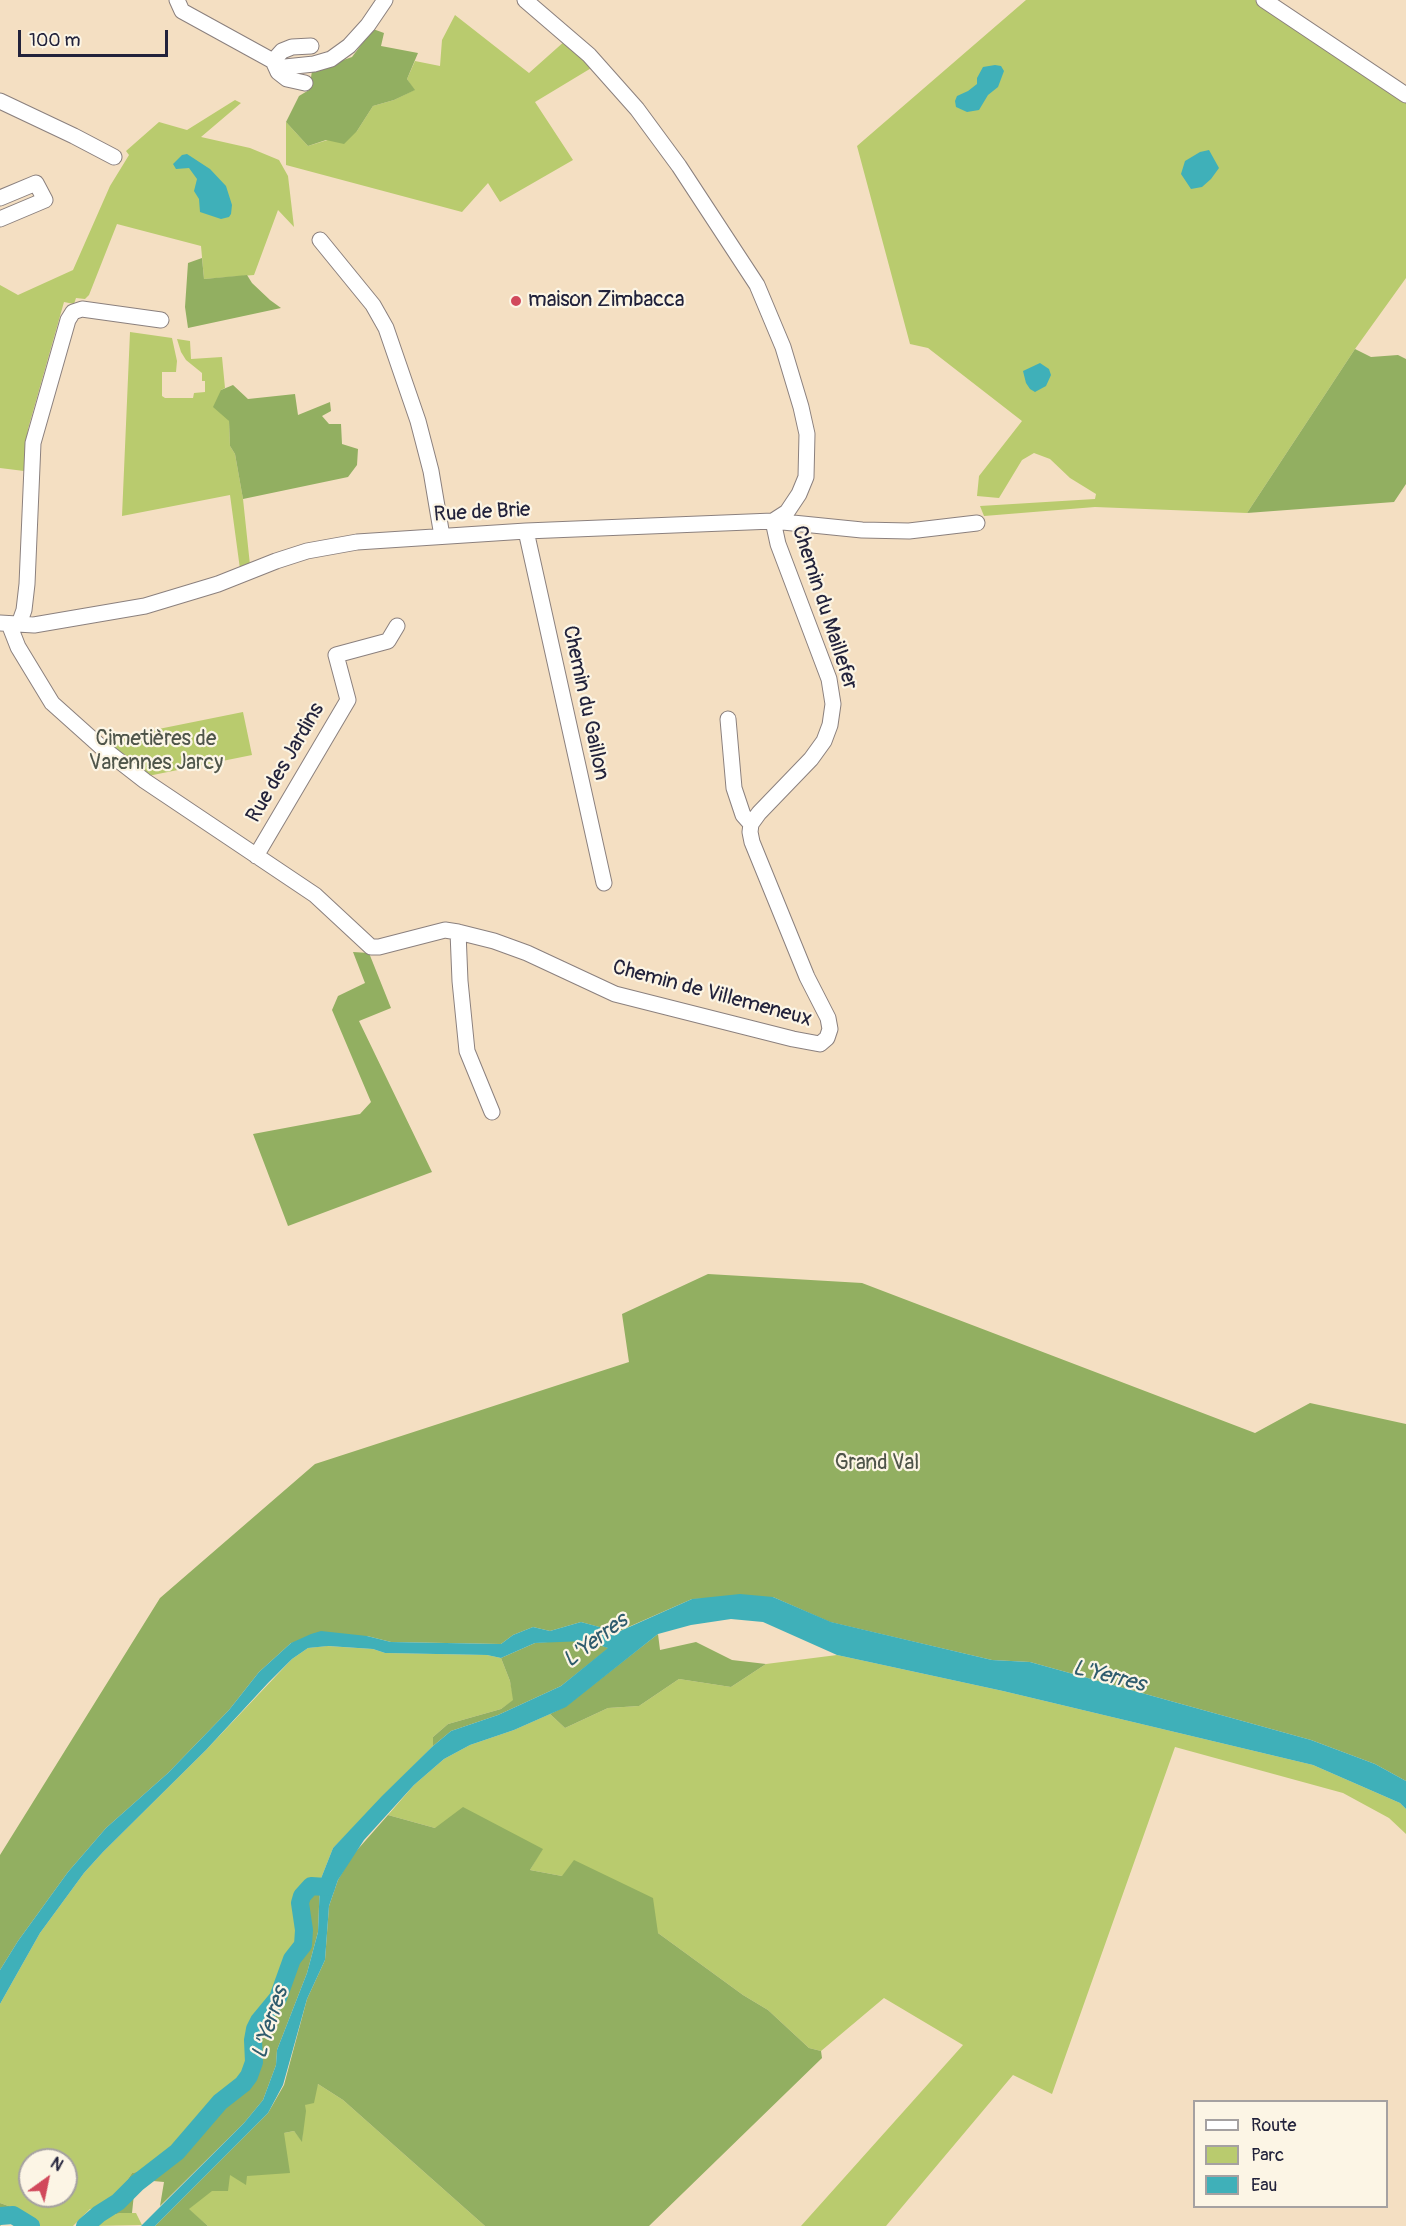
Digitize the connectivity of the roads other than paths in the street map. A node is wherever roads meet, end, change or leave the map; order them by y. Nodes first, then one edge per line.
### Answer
1 (177, 0) edge
2 (385, 0) edge
3 (525, 0) edge
4 (1264, 0) edge
5 (311, 46) dead end
6 (275, 66) junction
7 (305, 83) dead end
8 (1406, 95) edge
9 (0, 101) edge
10 (114, 157) dead end
11 (0, 198) edge
12 (0, 219) edge
13 (320, 240) dead end
14 (161, 320) dead end
15 (773, 521) junction
16 (977, 523) dead end
17 (526, 531) junction
18 (442, 536) junction
19 (9, 624) edge
20 (397, 626) dead end
21 (729, 719) dead end
22 (751, 824) junction
23 (256, 856) junction
24 (604, 883) dead end
25 (458, 932) junction
26 (492, 1112) dead end

1 - 6 street
2 - 6 street
3 - 15 street, Chemin du Maillefer
4 - 8 street
5 - 6 street
6 - 7 street
9 - 10 street
11 - 12 street
13 - 18 street
14 - 19 street
15 - 16 street, Rue de Brie
15 - 17 street, Rue de Brie
15 - 22 street, Chemin du Maillefer
17 - 18 street, Rue de Brie
17 - 24 street, Chemin du Gaillon
18 - 19 street, Rue de Brie
19 - 23 street, Chemin de Villemeneux
20 - 23 street, Rue des Jardins
21 - 22 street
22 - 25 street, Chemin de Villemeneux
23 - 25 street, Chemin de Villemeneux
25 - 26 street

